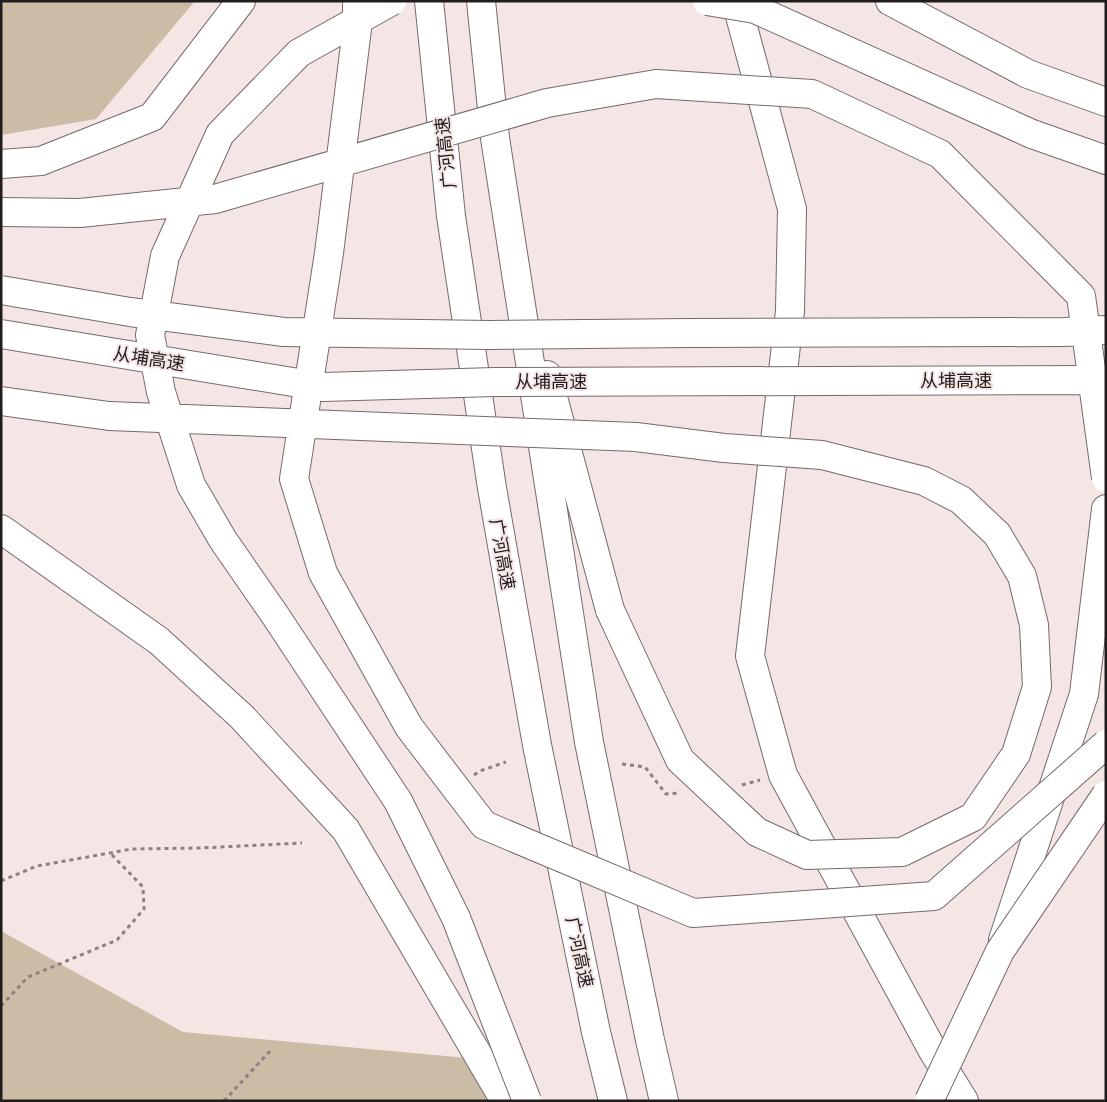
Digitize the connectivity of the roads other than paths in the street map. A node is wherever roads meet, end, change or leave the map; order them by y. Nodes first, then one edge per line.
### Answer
1 (241, 1) edge
2 (356, 1) edge
3 (392, 1) edge
4 (429, 1) edge
5 (482, 1) edge
6 (707, 1) edge
7 (736, 1) edge
8 (890, 1) edge
9 (1106, 102) edge
10 (1106, 160) edge
11 (1, 164) edge
12 (1, 212) edge
13 (510, 238) junction
14 (1, 290) edge
15 (1106, 330) edge
16 (1, 334) edge
17 (1106, 380) edge
18 (1, 401) edge
19 (1106, 478) edge
20 (1106, 509) edge
21 (1, 529) edge
22 (1106, 744) edge
23 (1106, 795) edge
24 (1000, 951) junction
25 (505, 1101) edge
26 (527, 1101) edge
27 (613, 1101) edge
28 (664, 1101) edge
29 (929, 1101) edge
30 (964, 1101) edge

1 - 11 main road
2 - 22 main road, bridge
3 - 26 main road, bridge
4 - 27 main road, 广河高速
5 - 13 main road
6 - 10 main road, bridge
7 - 30 main road
8 - 9 main road
12 - 19 main road, bridge
13 - 18 main road, bridge
13 - 28 main road
14 - 15 main road, bridge
16 - 17 main road, 从埔高速, bridge
20 - 24 main road, bridge
21 - 25 main road
23 - 24 main road, bridge
24 - 29 main road, bridge

